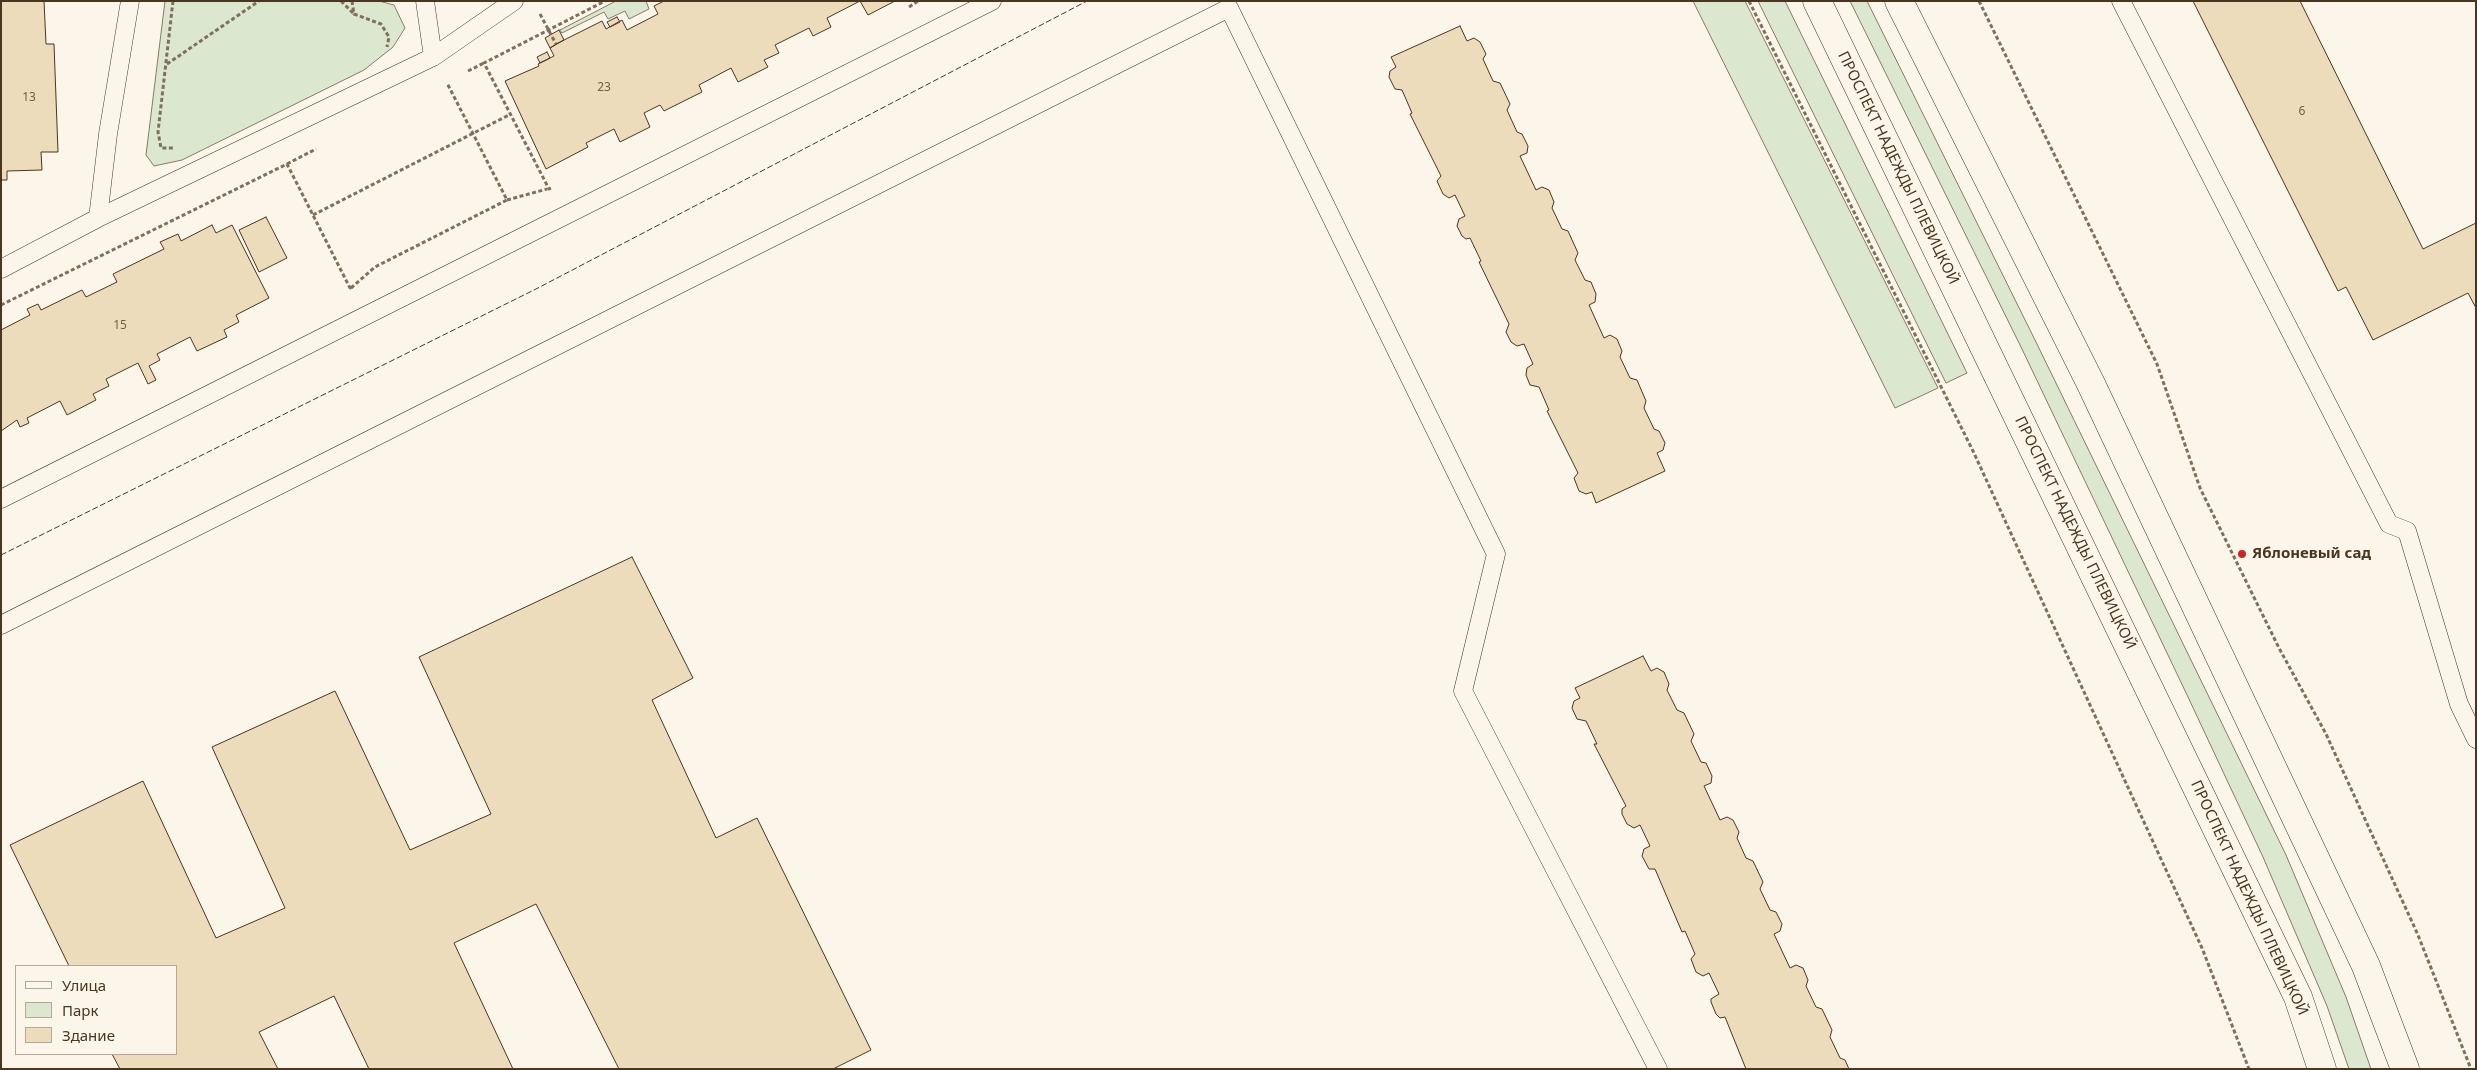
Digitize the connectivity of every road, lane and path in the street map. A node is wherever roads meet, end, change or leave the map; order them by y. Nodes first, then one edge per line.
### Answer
1 (130, 1) edge
2 (173, 1) edge
3 (259, 1) edge
4 (340, 1) edge
5 (352, 1) edge
6 (426, 1) edge
7 (514, 1) edge
8 (605, 1) edge
9 (918, 1) edge
10 (992, 1) edge
11 (1749, 1) edge
12 (1817, 1) edge
13 (1900, 1) edge
14 (1979, 1) edge
15 (2121, 1) edge
16 (538, 8) dead end
17 (903, 11) dead end
18 (354, 14) junction
19 (549, 30) junction
20 (556, 44) dead end
21 (386, 53) dead end
22 (432, 57) junction
23 (166, 64) junction
24 (446, 83) dead end
25 (509, 114) junction
26 (472, 133) junction
27 (174, 148) dead end
28 (557, 185) dead end
29 (549, 189) junction
30 (507, 200) junction
31 (313, 215) junction
32 (98, 218) junction
33 (1, 270) edge
34 (350, 288) junction
35 (342, 293) dead end
36 (1, 305) edge
37 (1, 499) edge
38 (1, 626) edge
39 (2476, 739) edge
40 (1658, 1069) edge
41 (2249, 1069) edge
42 (2322, 1069) edge
43 (2404, 1069) edge
44 (2471, 1069) edge

1 - 32 lane
2 - 23 path
3 - 23 path
4 - 18 path
5 - 18 path
6 - 22 lane
7 - 22 lane
8 - 19 path
9 - 17 path
10 - 37 lane
11 - 41 path
12 - 42 main road, ПРОСПЕКТ НАДЕЖДЫ ПЛЕВИЦКОЙ
13 - 43 main road
14 - 44 path
15 - 39 lane
16 - 19 path
18 - 21 path
19 - 20 path
19 - 25 path
22 - 32 lane
23 - 27 path
24 - 26 path
25 - 26 path
25 - 29 path
26 - 30 path
26 - 31 path
28 - 29 path
29 - 30 path
30 - 34 path
31 - 34 path
31 - 36 path
32 - 33 lane
34 - 35 path
38 - 40 lane

